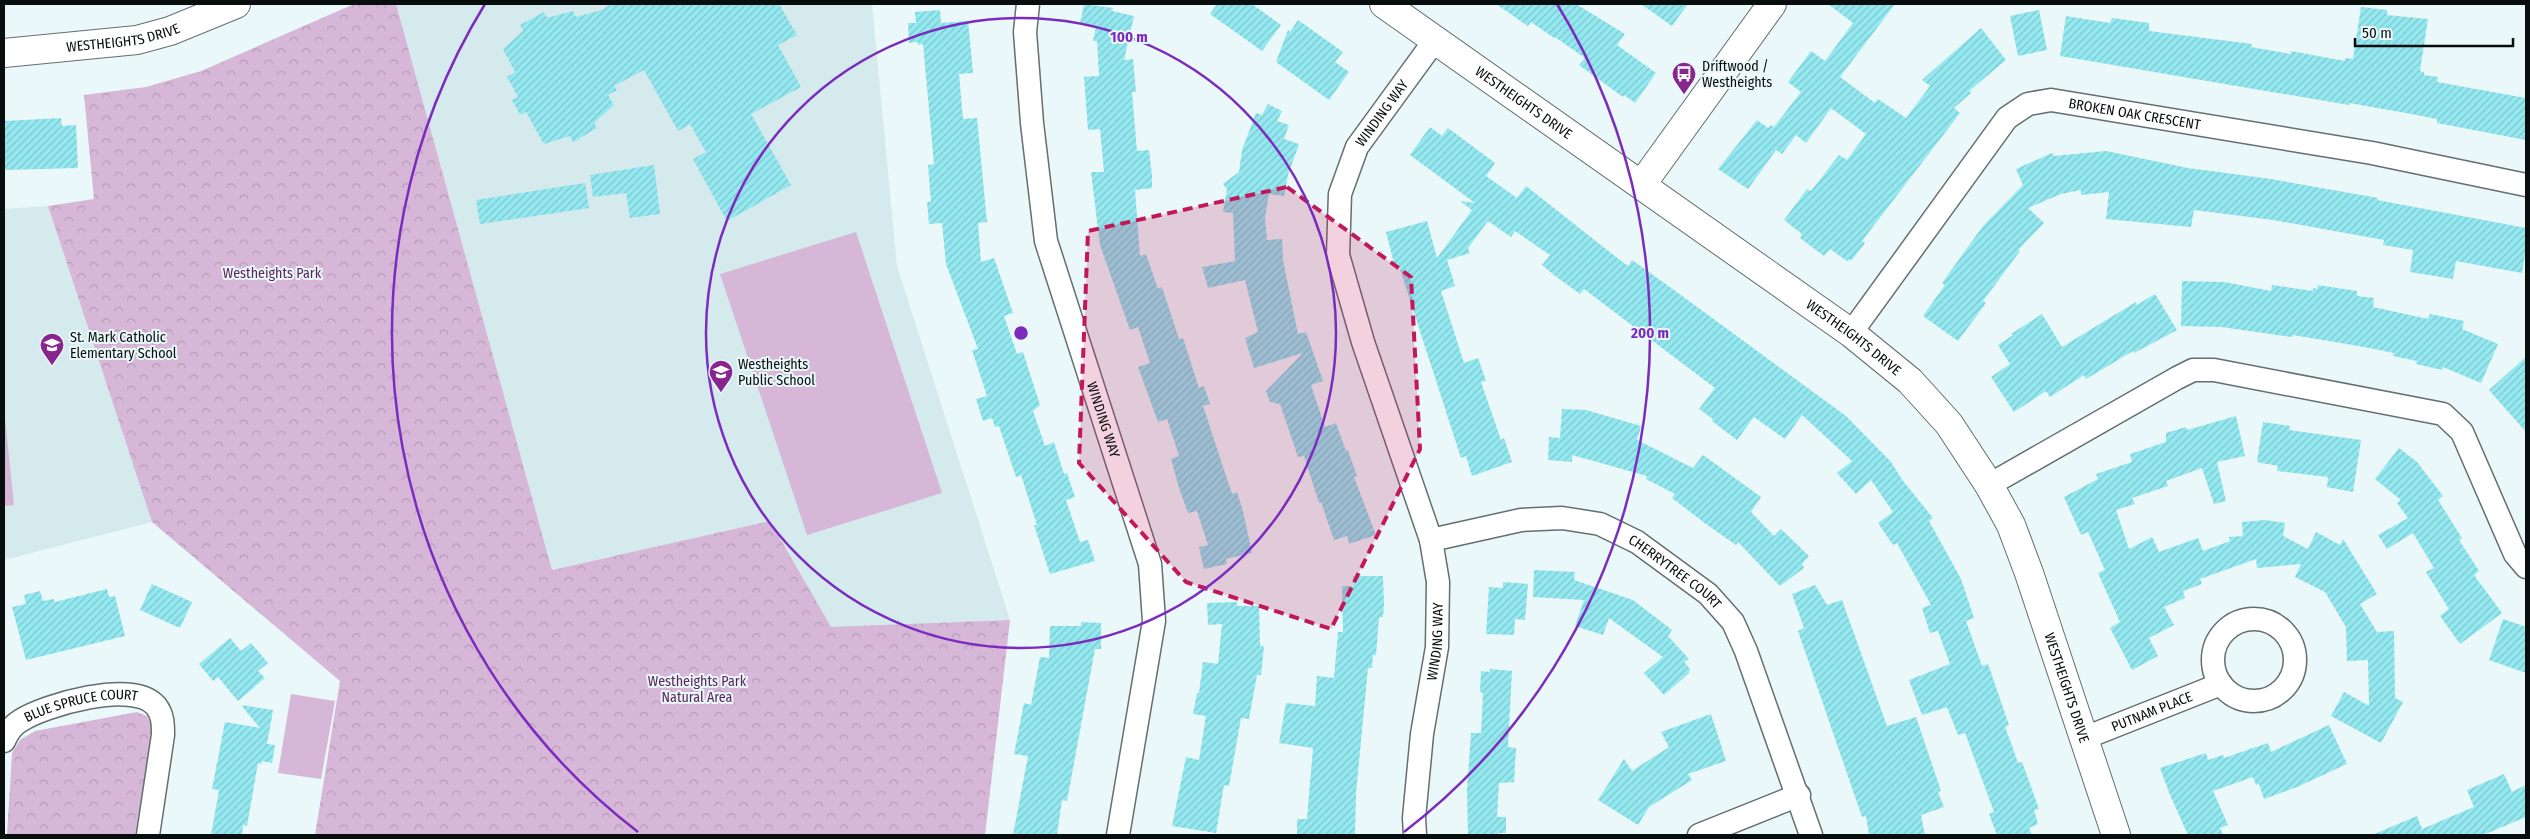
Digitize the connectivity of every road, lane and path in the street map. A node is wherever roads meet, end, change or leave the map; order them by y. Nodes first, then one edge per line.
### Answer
1 (236, 4) edge
2 (1028, 4) edge
3 (1384, 4) edge
4 (1772, 4) edge
5 (1436, 40) junction
6 (4, 53) edge
7 (1642, 184) junction
8 (2526, 185) edge
9 (1851, 333) junction
10 (1989, 485) junction
11 (1431, 540) junction
12 (2526, 568) edge
13 (2221, 684) dead end
14 (2082, 739) junction
15 (4, 741) edge
16 (1799, 795) junction
17 (148, 835) edge
18 (1118, 835) edge
19 (1415, 835) edge
20 (1699, 835) edge
21 (1812, 835) edge
22 (2116, 835) edge

1 - 6 street, WESTHEIGHTS DRIVE
2 - 18 street, WINDING WAY
3 - 5 street, WESTHEIGHTS DRIVE
4 - 7 street
5 - 7 street, WESTHEIGHTS DRIVE
5 - 11 street, WINDING WAY
7 - 9 street, WESTHEIGHTS DRIVE
8 - 9 street, BROKEN OAK CRESCENT
9 - 10 street, WESTHEIGHTS DRIVE
10 - 12 street
10 - 14 street, WESTHEIGHTS DRIVE
11 - 16 street, CHERRYTREE COURT
11 - 19 street, WINDING WAY
13 - 14 street, PUTNAM PLACE
14 - 22 street, WESTHEIGHTS DRIVE
15 - 17 street, BLUE SPRUCE COURT
16 - 20 street
16 - 21 street, CHERRYTREE COURT

